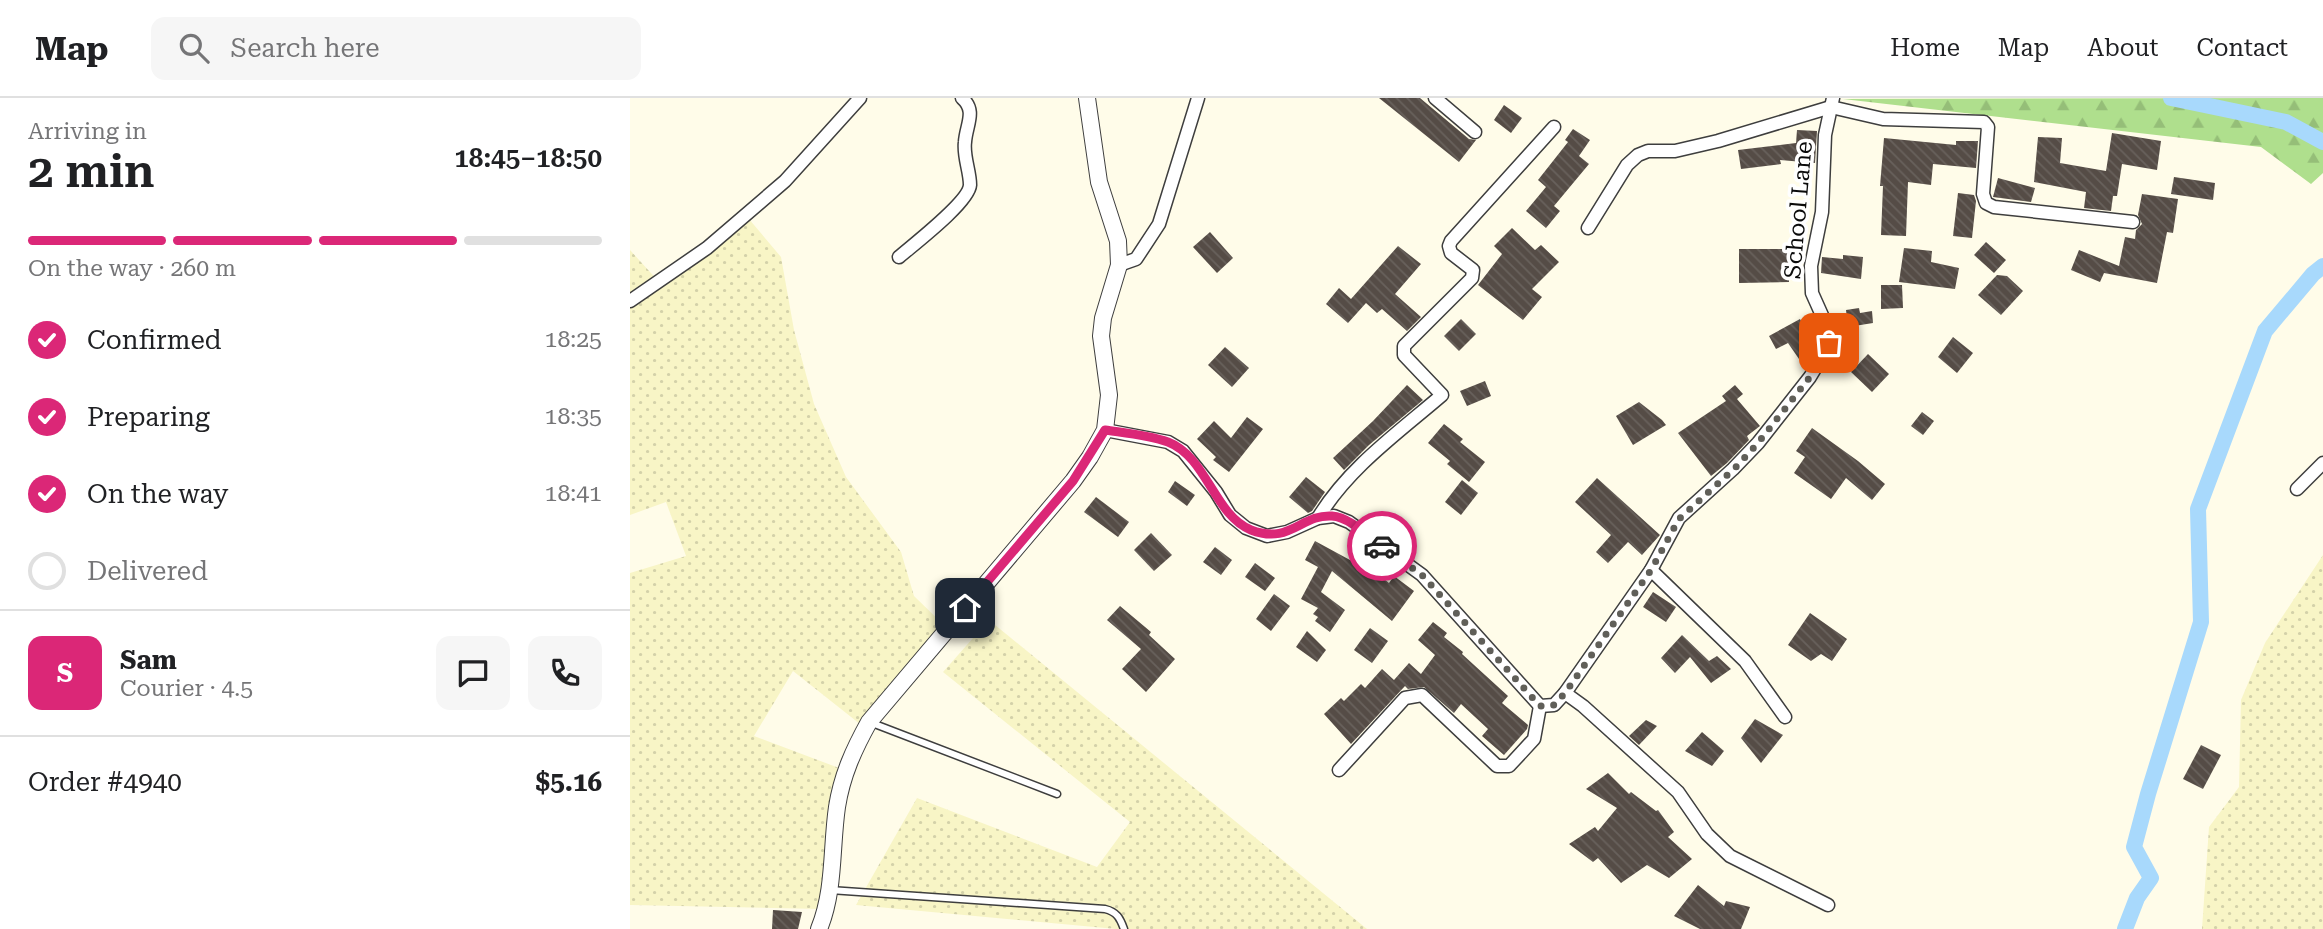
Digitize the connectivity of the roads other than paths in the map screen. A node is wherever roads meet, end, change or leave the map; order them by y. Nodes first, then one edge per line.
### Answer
1 (860, 98) edge
2 (962, 98) edge
3 (1087, 98) edge
4 (1198, 98) edge
5 (1436, 98) edge
6 (1832, 102) edge
7 (1554, 127) dead end
8 (1475, 132) dead end
9 (2133, 222) dead end
10 (1588, 228) dead end
11 (899, 257) dead end
12 (1119, 264) junction
13 (630, 301) edge
14 (1105, 430) junction
15 (2323, 463) edge
16 (2297, 489) dead end
17 (1318, 518) junction
18 (1651, 570) junction
19 (1565, 693) junction
20 (1540, 706) junction
21 (1785, 717) dead end
22 (869, 722) junction
23 (1339, 770) dead end
24 (1057, 794) dead end
25 (830, 891) junction
26 (1828, 905) dead end
27 (819, 929) edge
28 (1124, 929) edge

1 - 13 street
2 - 11 street
3 - 12 street
4 - 12 street
5 - 8 street
6 - 9 street
6 - 10 street
6 - 18 street, School Lane
7 - 17 street
12 - 14 street
14 - 17 street
14 - 22 street
15 - 16 street
17 - 20 street
18 - 19 street, School Lane
18 - 21 street
19 - 20 street, School Lane
19 - 26 street
20 - 23 street
22 - 24 lane
22 - 25 street
25 - 27 street
25 - 28 lane

